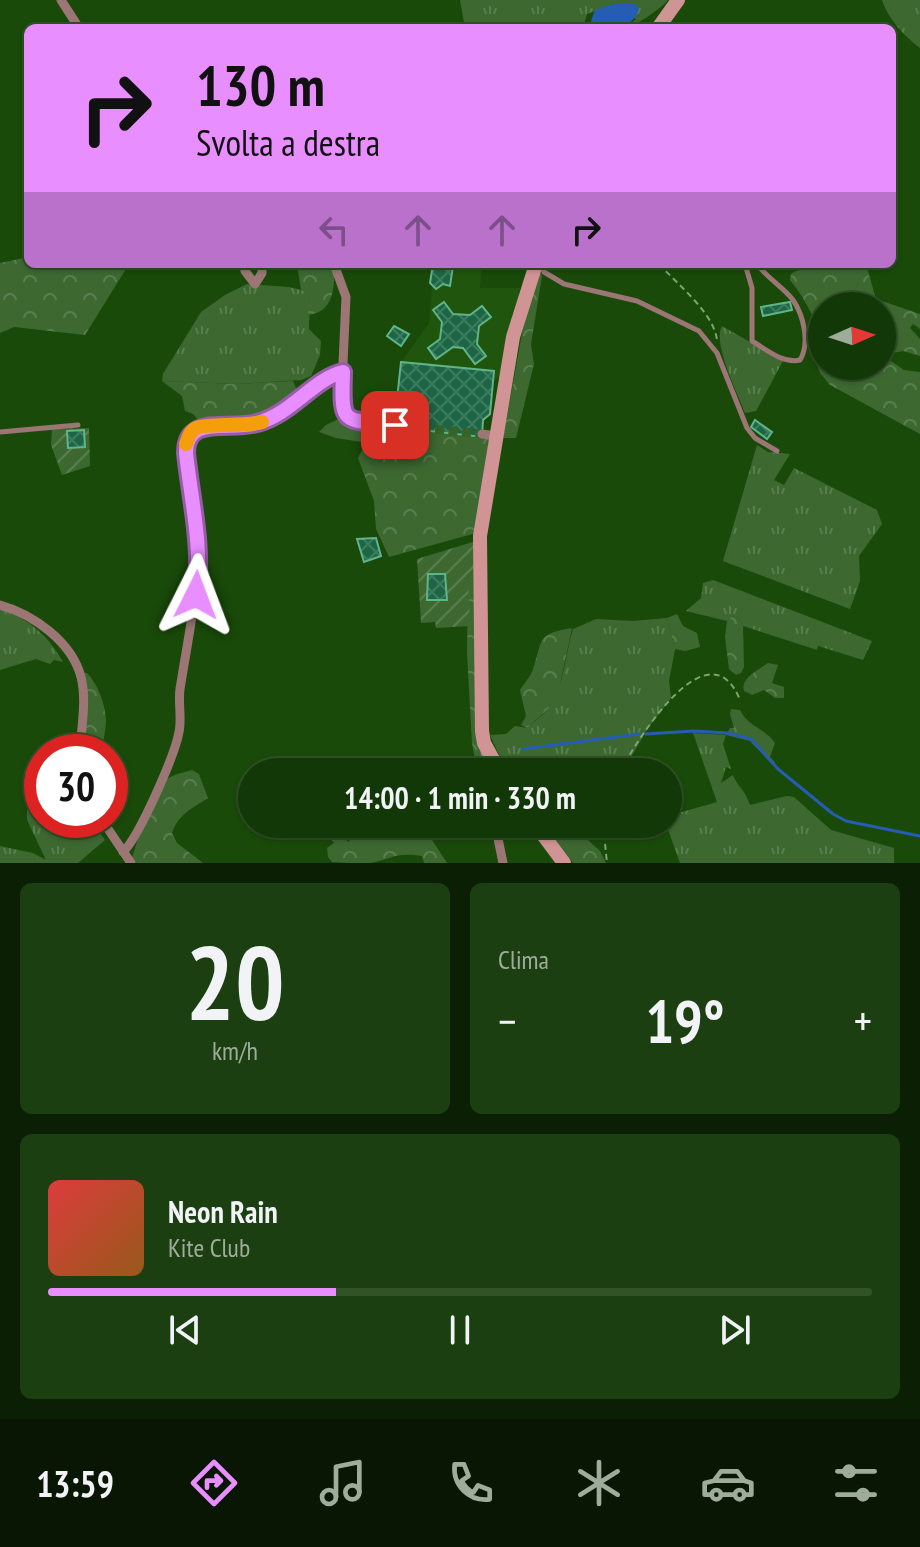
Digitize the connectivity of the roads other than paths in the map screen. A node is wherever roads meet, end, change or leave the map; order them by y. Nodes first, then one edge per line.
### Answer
1 (61, 0) edge
2 (678, 0) edge
3 (76, 24) edge
4 (661, 24) edge
5 (262, 268) edge
6 (335, 268) edge
7 (538, 268) edge
8 (542, 268) edge
9 (746, 268) edge
10 (760, 268) edge
11 (245, 271) dead end
12 (343, 372) junction
13 (78, 425) dead end
14 (395, 425) tunnel mouth
15 (0, 432) edge
16 (777, 451) dead end
17 (0, 605) edge
18 (81, 734) edge
19 (484, 743) junction
20 (486, 758) edge
21 (492, 758) edge
22 (114, 838) edge
23 (498, 838) edge
24 (545, 838) edge
25 (123, 852) junction
26 (131, 863) edge
27 (503, 863) edge
28 (564, 863) edge

1 - 3 street
2 - 4 street
5 - 11 street
6 - 12 street
7 - 19 street
8 - 16 lane
9 - 10 lane
12 - 14 street
12 - 25 street
13 - 15 lane
17 - 18 street
19 - 20 street
19 - 21 street
22 - 25 street
23 - 27 street
24 - 28 street
25 - 26 street

